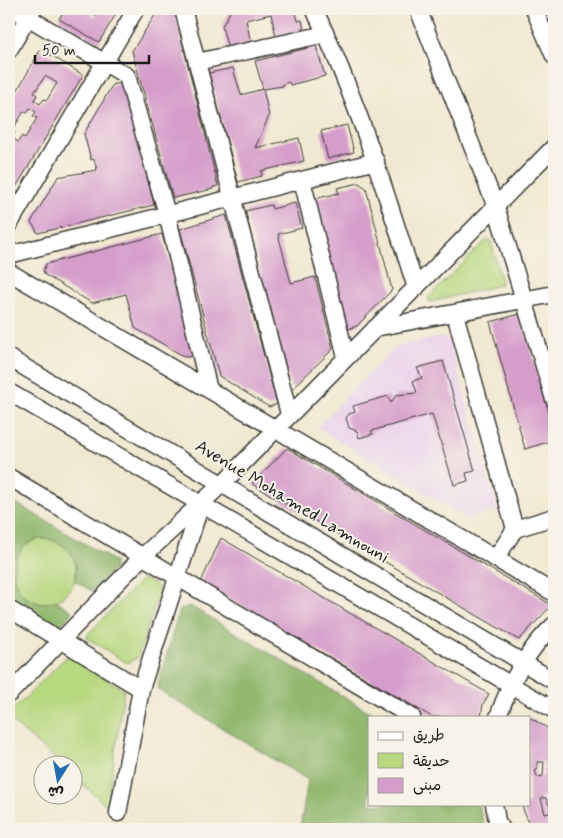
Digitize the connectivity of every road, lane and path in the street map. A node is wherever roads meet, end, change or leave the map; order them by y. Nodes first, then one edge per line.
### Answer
1 (14, 9) edge
2 (136, 9) edge
3 (183, 9) edge
4 (314, 9) edge
5 (418, 9) edge
6 (534, 9) edge
7 (31, 13) edge
8 (326, 34) junction
9 (9, 50) edge
10 (554, 56) edge
11 (105, 61) junction
12 (197, 62) junction
13 (554, 147) edge
14 (376, 161) junction
15 (302, 180) junction
16 (233, 198) junction
17 (496, 207) junction
18 (167, 214) junction
19 (9, 225) edge
20 (9, 255) edge
21 (9, 272) edge
22 (416, 288) junction
23 (554, 294) edge
24 (525, 300) junction
25 (455, 314) junction
26 (375, 328) junction
27 (9, 358) edge
28 (346, 358) junction
29 (209, 390) junction
30 (9, 392) edge
31 (554, 399) edge
32 (289, 414) junction
33 (275, 429) junction
34 (9, 477) edge
35 (222, 484) junction
36 (201, 504) junction
37 (554, 517) edge
38 (515, 529) junction
39 (142, 557) junction
40 (496, 558) junction
41 (177, 578) junction
42 (554, 593) edge
43 (9, 609) edge
44 (554, 624) edge
45 (62, 641) junction
46 (523, 662) junction
47 (554, 681) edge
48 (511, 685) junction
49 (141, 689) junction
50 (9, 694) edge
51 (554, 710) edge
52 (410, 716) edge
53 (498, 716) edge
54 (494, 806) edge
55 (118, 813) dead end
56 (502, 829) edge

1 - 7 street
2 - 11 street
3 - 12 street
4 - 8 street
5 - 17 street
6 - 10 street
7 - 9 street
7 - 11 street
8 - 12 street
8 - 14 street
11 - 18 street
11 - 19 street
12 - 16 street
13 - 17 street
14 - 15 street
14 - 22 street
15 - 16 street
15 - 28 street
16 - 18 street
16 - 32 street
17 - 22 street
17 - 24 street
18 - 20 street
18 - 29 street
21 - 29 street
22 - 26 street
23 - 24 street
24 - 25 street
24 - 31 street
25 - 26 street
25 - 38 street
26 - 28 street
27 - 35 street, Avenue Mohamed Lamnouni
28 - 32 street
29 - 33 street
30 - 36 street
32 - 33 street
33 - 35 street
33 - 40 street
34 - 39 street
35 - 36 street
35 - 46 street, Avenue Mohamed Lamnouni
36 - 39 street
36 - 41 street
36 - 48 street
37 - 38 street
38 - 40 street
39 - 41 street
39 - 45 street
40 - 42 street
41 - 49 street
41 - 52 street
43 - 45 street
44 - 46 street
45 - 49 street
45 - 50 street
46 - 47 street, Avenue Mohamed Lamnouni
46 - 48 street
48 - 51 street
48 - 53 street
49 - 55 street
54 - 56 street

